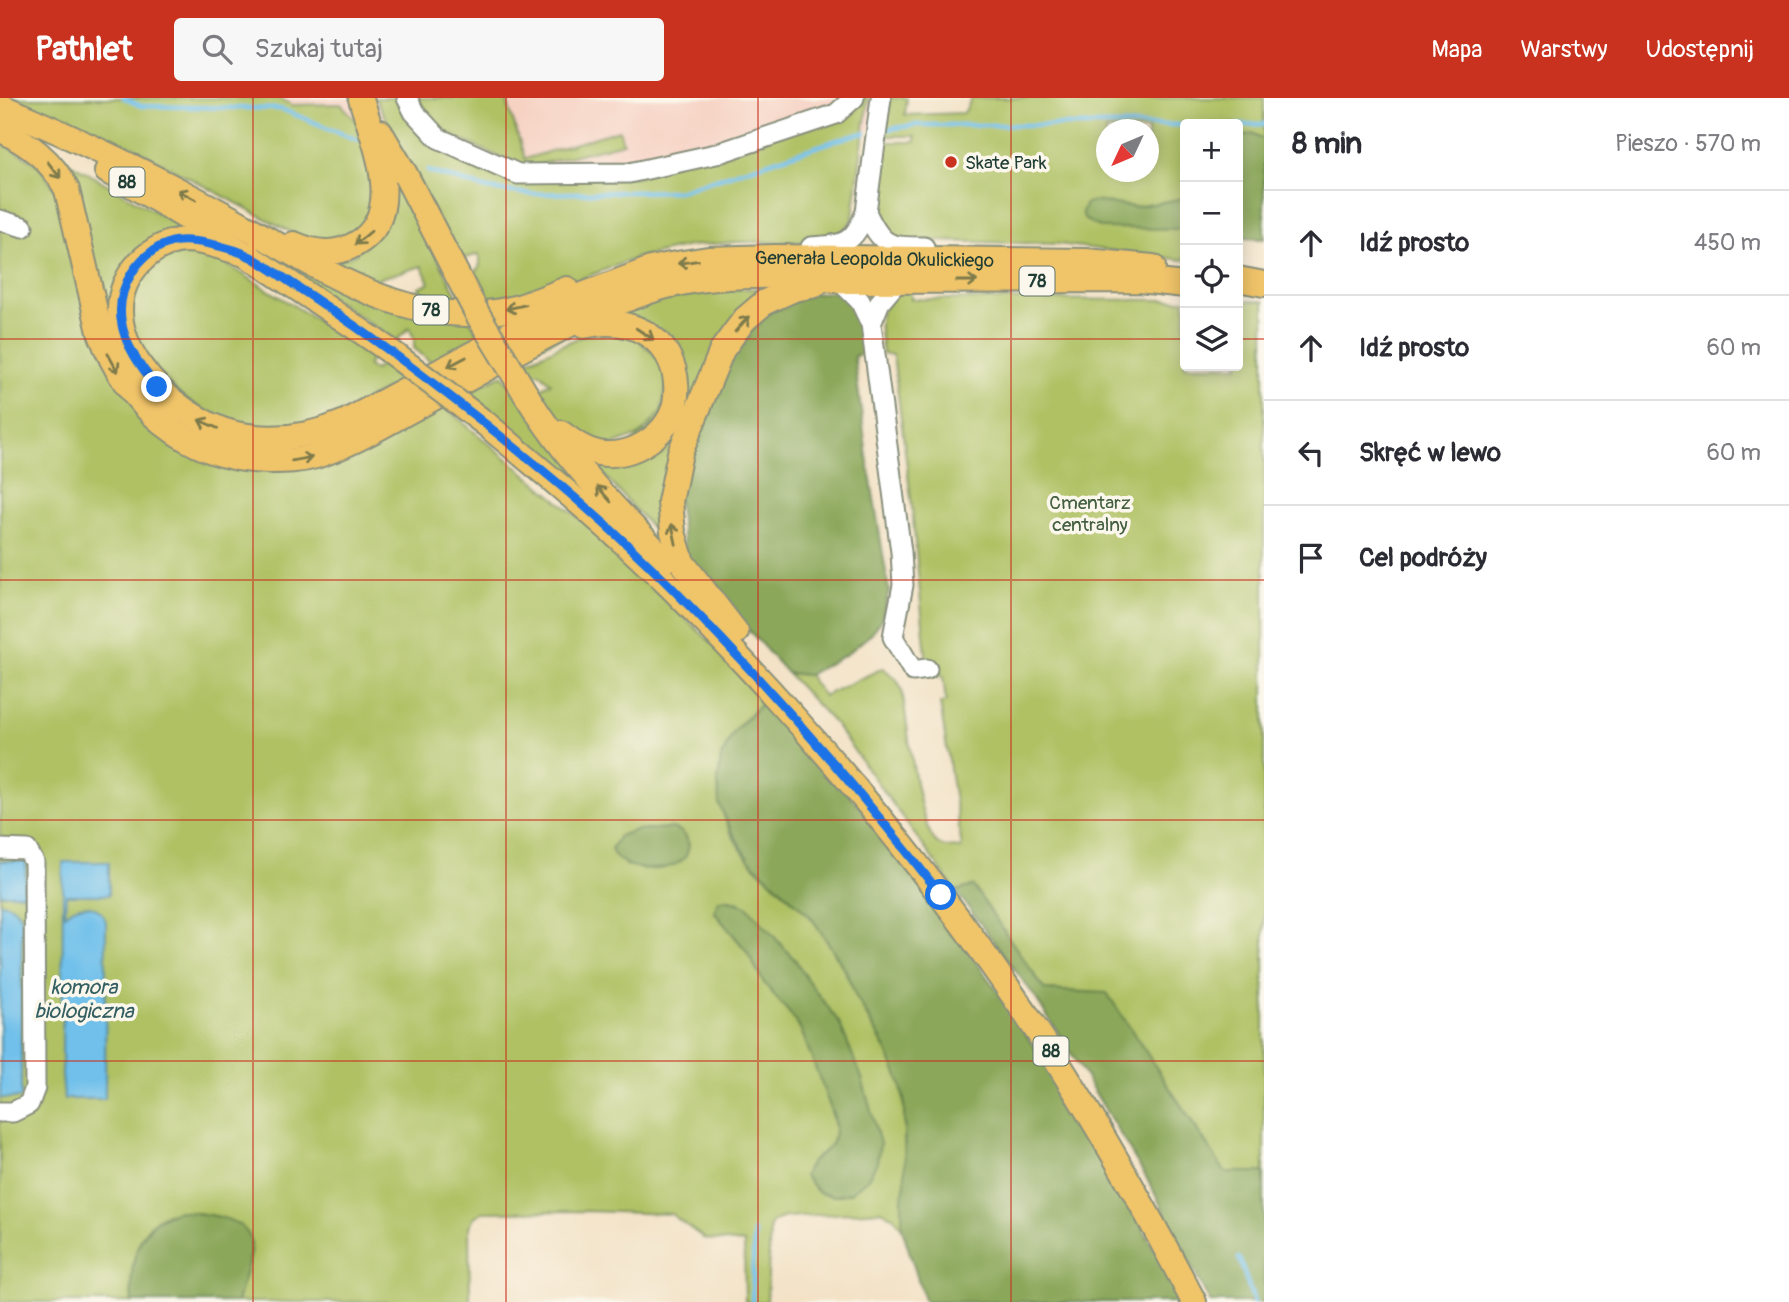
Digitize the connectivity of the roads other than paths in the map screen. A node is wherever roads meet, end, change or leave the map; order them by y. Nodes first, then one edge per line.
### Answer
1 (359, 98) edge
2 (407, 98) edge
3 (854, 98) edge
4 (881, 98) edge
5 (0, 106) edge
6 (0, 118) edge
7 (0, 129) edge
8 (866, 212) junction
9 (226, 215) junction
10 (0, 220) edge
11 (23, 227) dead end
12 (248, 255) junction
13 (774, 257) junction
14 (994, 259) junction
15 (651, 270) junction
16 (1180, 270) edge
17 (1243, 280) edge
18 (841, 281) junction
19 (898, 281) junction
20 (1180, 285) edge
21 (1264, 285) edge
22 (1243, 288) edge
23 (871, 324) junction
24 (513, 355) junction
25 (527, 396) junction
26 (736, 632) junction
27 (927, 669) dead end
28 (842, 772) junction
29 (0, 849) edge
30 (0, 1112) edge
31 (1194, 1302) edge

1 -> 9 main road
1 - 25 main road, bridge
2 - 3 lane
4 - 8 lane
9 -> 5 main road, 78
6 - 12 main road, 88
7 -> 24 main road, 78
8 - 13 lane
8 - 14 lane
15 -> 9 main road, 78
10 - 11 lane
15 -> 12 main road
12 - 28 main road, 88, bridge
13 - 14 main road, Generała Leopolda Okulickiego / 78
13 -> 15 main road, Generała Leopolda Okulickiego / 78
14 - 16 main road, Generała Leopolda Okulickiego / 78
17 - 21 main road
18 - 19 main road, Generała Leopolda Okulickiego / 78
18 - 23 lane, Generała Leopolda Okulickiego
18 - 24 main road, 78
26 -> 18 main road
19 -> 20 main road, Generała Leopolda Okulickiego / 78
19 - 23 lane, Generała Leopolda Okulickiego
21 - 22 main road
23 - 27 lane, Generała Leopolda Okulickiego
24 -> 25 main road
26 -> 25 main road
26 - 28 main road
28 - 31 main road, 88
29 - 30 lane

